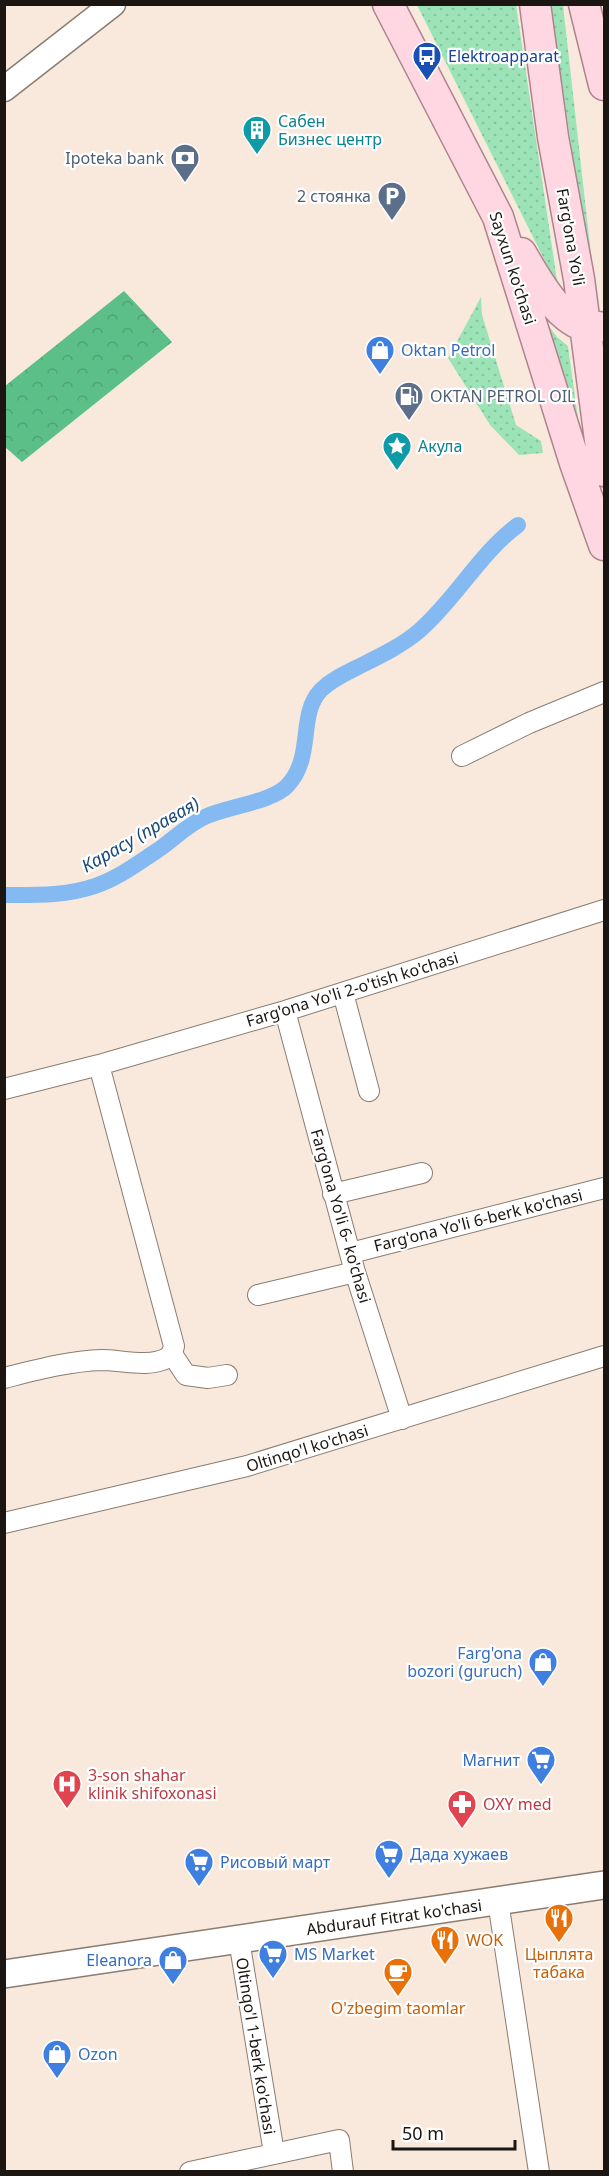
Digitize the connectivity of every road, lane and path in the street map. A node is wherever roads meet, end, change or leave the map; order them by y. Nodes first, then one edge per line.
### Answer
1 (113, 4) edge
2 (388, 4) edge
3 (535, 4) edge
4 (584, 4) edge
5 (602, 4) edge
6 (604, 84) edge
7 (4, 89) edge
8 (498, 217) junction
9 (598, 329) edge
10 (604, 471) edge
11 (604, 545) edge
12 (604, 692) edge
13 (462, 756) dead end
14 (604, 910) edge
15 (343, 993) junction
16 (285, 1011) junction
17 (99, 1065) junction
18 (4, 1089) edge
19 (369, 1091) dead end
20 (423, 1173) dead end
21 (604, 1188) edge
22 (333, 1194) junction
23 (353, 1262) junction
24 (258, 1295) dead end
25 (172, 1354) junction
26 (604, 1356) edge
27 (227, 1375) dead end
28 (4, 1378) edge
29 (402, 1419) junction
30 (4, 1523) edge
31 (604, 1867) edge
32 (604, 1886) edge
33 (497, 1892) junction
34 (237, 1931) junction
35 (4, 1956) edge
36 (4, 1974) edge
37 (274, 2153) junction
38 (190, 2172) edge
39 (344, 2172) edge
40 (539, 2172) edge

1 - 7 street
2 - 8 main road, Sayxun ko'chasi
3 - 9 main road, Farg'ona Yo'li
4 - 6 main road
5 - 6 main road
8 - 9 main road
8 - 11 main road, Sayxun ko'chasi
9 - 10 main road, Farg'ona Yo'li
12 - 13 street
14 - 15 street, Farg'ona Yo'li 2-o'tish ko'chasi
15 - 16 street, Farg'ona Yo'li 2-o'tish ko'chasi
15 - 19 street
16 - 17 street, Farg'ona Yo'li 2-o'tish ko'chasi
16 - 22 street, Farg'ona Yo'li 6- ko'chasi
17 - 18 street, Farg'ona Yo'li 2-o'tish ko'chasi
17 - 25 street
20 - 22 street
21 - 23 street, Farg'ona Yo'li 6-berk ko'chasi
22 - 23 street, Farg'ona Yo'li 6- ko'chasi
23 - 24 street, Farg'ona Yo'li 6-berk ko'chasi
23 - 29 street, Farg'ona Yo'li 6- ko'chasi
25 - 27 street
25 - 28 street
26 - 29 street, Oltinqo'l ko'chasi
29 - 30 street, Oltinqo'l ko'chasi
31 - 33 main road, Abdurauf Fitrat ko'chasi
32 - 33 main road, Abdurauf Fitrat ko'chasi
33 - 34 main road, Abdurauf Fitrat ko'chasi
33 - 40 street
34 - 35 main road, Abdurauf Fitrat ko'chasi
34 - 36 main road, Abdurauf Fitrat ko'chasi
34 - 37 street, Oltinqo'l 1-berk ko'chasi
37 - 38 street
37 - 39 street

